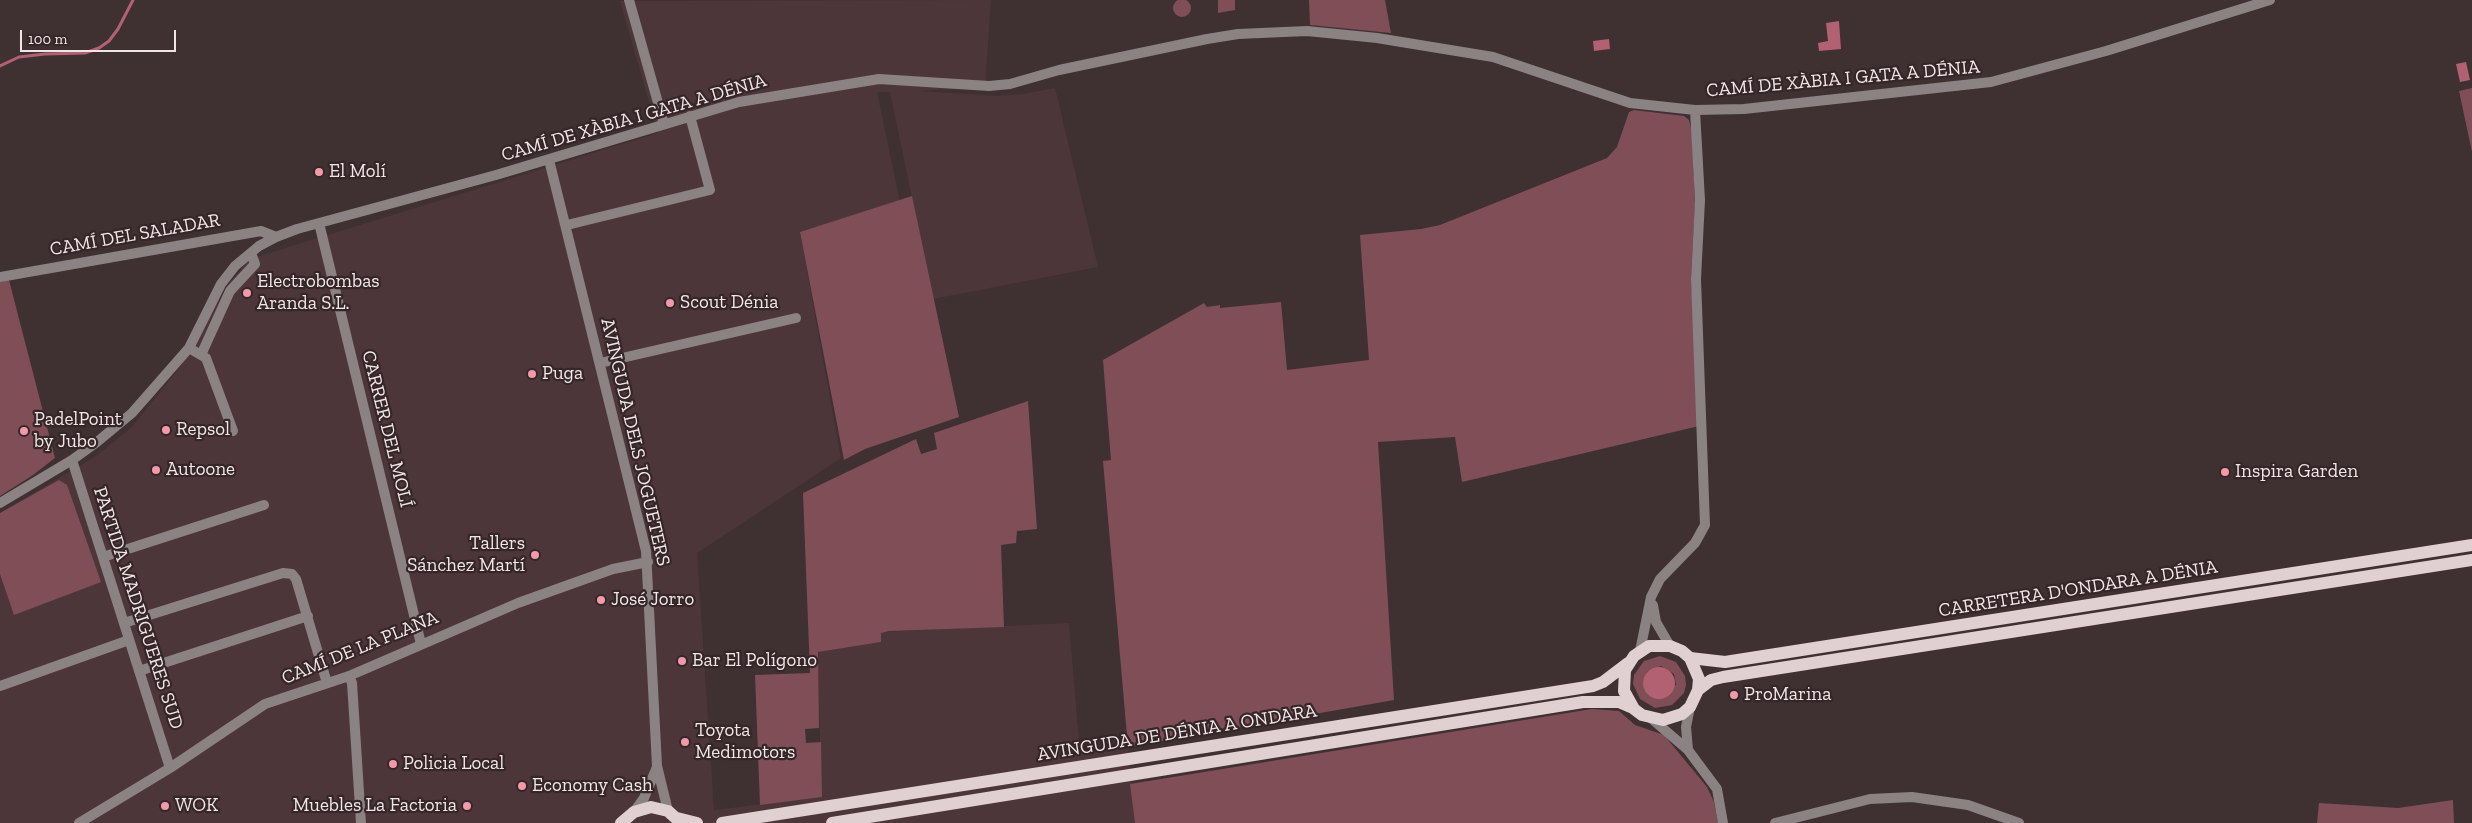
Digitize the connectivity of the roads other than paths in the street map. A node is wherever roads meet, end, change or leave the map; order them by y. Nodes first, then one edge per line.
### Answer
1 (628, 0) edge
2 (2270, 0) edge
3 (1695, 110) junction
4 (690, 116) junction
5 (664, 124) junction
6 (548, 160) junction
7 (320, 223) junction
8 (567, 225) junction
9 (276, 237) junction
10 (250, 252) junction
11 (0, 277) edge
12 (796, 318) dead end
13 (189, 348) junction
14 (201, 355) junction
15 (600, 363) junction
16 (233, 431) dead end
17 (72, 460) junction
18 (0, 503) edge
19 (264, 505) dead end
20 (2472, 545) edge
21 (103, 557) junction
22 (2472, 560) edge
23 (648, 562) junction
24 (1652, 597) junction
25 (308, 616) junction
26 (124, 623) junction
27 (129, 640) junction
28 (421, 644) junction
29 (1670, 646) junction
30 (1640, 651) junction
31 (1690, 658) junction
32 (1630, 661) junction
33 (139, 671) junction
34 (349, 676) junction
35 (327, 683) junction
36 (0, 686) edge
37 (1698, 690) junction
38 (1690, 707) junction
39 (1634, 709) junction
40 (1652, 719) junction
41 (1688, 750) junction
42 (657, 766) junction
43 (170, 768) junction
44 (634, 812) junction
45 (675, 817) edge
46 (80, 823) edge
47 (361, 823) edge
48 (621, 823) edge
49 (696, 823) edge
50 (722, 823) edge
51 (832, 823) edge
52 (1723, 823) edge
53 (1775, 823) edge
54 (2019, 823) edge

1 - 5 street
2 - 3 street, CAMÍ DE XÀBIA I GATA A DÉNIA
3 - 4 street, CAMÍ DE XÀBIA I GATA A DÉNIA
3 - 24 street
4 - 5 street, CAMÍ DE XÀBIA I GATA A DÉNIA
4 - 8 street
5 - 6 street, CAMÍ DE XÀBIA I GATA A DÉNIA
6 - 7 street, CAMÍ DE XÀBIA I GATA A DÉNIA
6 - 8 street, AVINGUDA DELS JOGUETERS
7 - 9 street, CAMÍ DE XÀBIA I GATA A DÉNIA
7 - 28 street, CARRER DEL MOLÍ
8 - 15 street, AVINGUDA DELS JOGUETERS
9 - 10 street, CAMÍ DE XÀBIA I GATA A DÉNIA
9 - 11 street, CAMÍ DEL SALADAR
10 - 13 street, CAMÍ DE XÀBIA I GATA A DÉNIA
10 - 14 street
12 - 15 street
13 - 14 street
13 - 17 street, CAMÍ DE XÀBIA I GATA A DÉNIA
14 - 16 street
15 - 23 street, AVINGUDA DELS JOGUETERS
17 - 18 street, CAMÍ DE XÀBIA I GATA A DÉNIA
17 - 21 street, PARTIDA MADRIGUERES SUD
19 - 21 street
20 - 31 main road, CARRETERA D'ONDARA A DÉNIA
21 - 26 street, PARTIDA MADRIGUERES SUD
22 - 37 main road, CARRETERA D'ONDARA A DÉNIA
23 - 28 street, CAMÍ DE LA PLANA
23 - 42 street, AVINGUDA DELS JOGUETERS
24 - 29 street
24 - 30 street
25 - 26 street
25 - 33 street
25 - 35 street
26 - 27 street, PARTIDA MADRIGUERES SUD
27 - 33 street, PARTIDA MADRIGUERES SUD
27 - 36 street
28 - 34 street, CAMÍ DE LA PLANA
29 - 30 main road
29 - 31 main road
30 - 32 main road
31 - 37 main road
32 - 39 main road
32 - 50 main road, AVINGUDA DE DÉNIA A ONDARA
33 - 43 street, PARTIDA MADRIGUERES SUD
34 - 35 street, CAMÍ DE LA PLANA
34 - 47 street
35 - 43 street, CAMÍ DE LA PLANA
37 - 38 main road
38 - 40 main road
38 - 41 street
39 - 40 main road
39 - 51 main road, AVINGUDA DE DÉNIA A ONDARA
40 - 41 street
41 - 52 street
42 - 44 street, AVINGUDA DELS JOGUETERS
42 - 45 street, AVINGUDA DELS JOGUETERS
43 - 46 street, CAMÍ DE LA PLANA
44 - 45 main road
44 - 48 main road
45 - 49 main road
53 - 54 street

